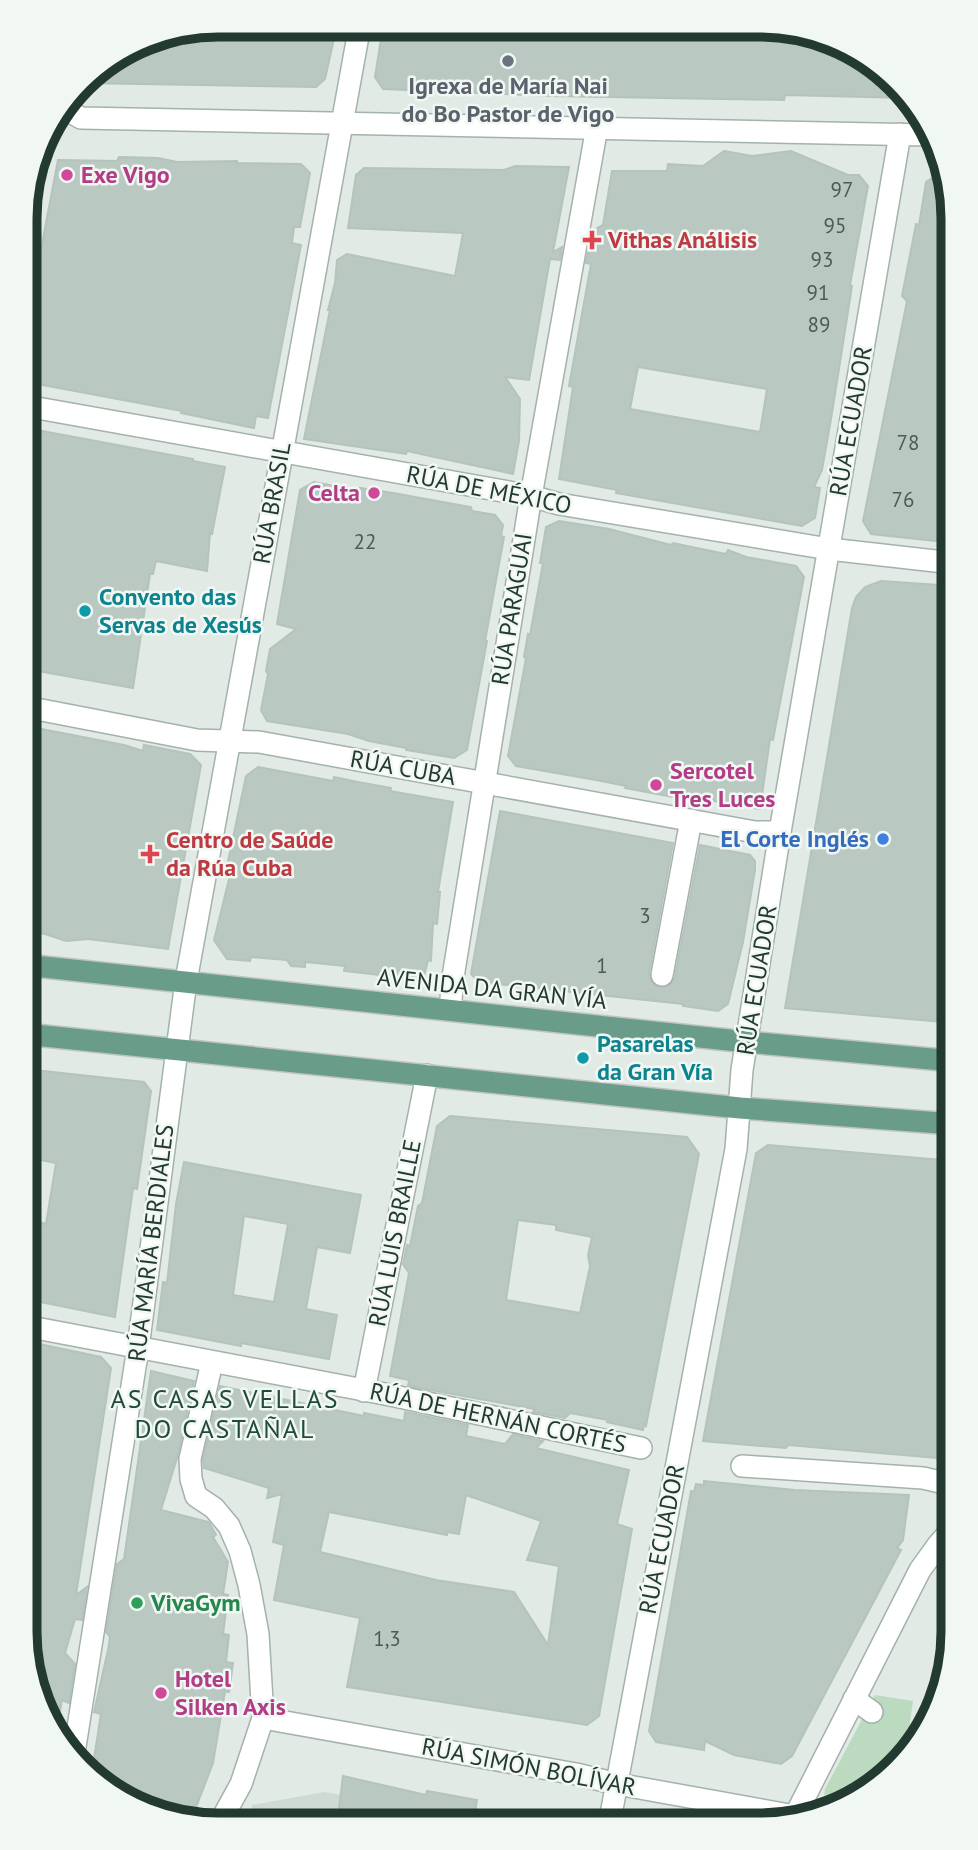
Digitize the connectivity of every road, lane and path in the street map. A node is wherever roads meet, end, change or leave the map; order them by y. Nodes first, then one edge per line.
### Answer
1 (358, 37) edge
2 (71, 112) edge
3 (340, 124) junction
4 (597, 127) junction
5 (900, 134) junction
6 (921, 135) edge
7 (37, 408) edge
8 (281, 452) junction
9 (531, 496) junction
10 (829, 549) junction
11 (941, 562) edge
12 (37, 709) edge
13 (229, 740) junction
14 (484, 782) junction
15 (691, 820) junction
16 (780, 832) junction
17 (37, 966) edge
18 (663, 975) dead end
19 (186, 981) junction
20 (450, 1010) junction
21 (37, 1035) edge
22 (747, 1042) junction
23 (175, 1050) junction
24 (941, 1060) edge
25 (427, 1075) junction
26 (740, 1108) junction
27 (941, 1123) edge
28 (37, 1328) edge
29 (138, 1348) junction
30 (212, 1362) junction
31 (364, 1391) junction
32 (641, 1448) dead end
33 (742, 1466) dead end
34 (941, 1482) edge
35 (941, 1542) edge
36 (854, 1699) junction
37 (872, 1712) dead end
38 (263, 1718) junction
39 (75, 1744) edge
40 (617, 1784) junction
41 (800, 1809) edge
42 (225, 1813) edge
43 (611, 1813) edge
44 (768, 1813) edge

1 - 3 street, RÚA BRASIL
2 - 3 street
3 - 4 street
3 - 8 street, RÚA BRASIL
4 - 5 street
4 - 9 street, RÚA PARAGUAI
5 - 6 street
5 - 10 street, RÚA ECUADOR
7 - 8 street, RÚA DE MÉXICO
8 - 9 street, RÚA DE MÉXICO
8 - 13 street, RÚA BRASIL
9 - 10 street, RÚA DE MÉXICO
9 - 14 street, RÚA PARAGUAI
10 - 11 street, RÚA DE MÉXICO
10 - 16 street, RÚA ECUADOR
12 - 13 street, RÚA CUBA
13 - 14 street, RÚA CUBA
13 - 19 street, RÚA BRASIL
14 - 15 street, RÚA CUBA
14 - 20 street, RÚA PARAGUAI
15 - 16 street, RÚA CUBA
15 - 18 street
16 - 22 street, RÚA ECUADOR
17 - 19 main road, AVENIDA DA GRAN VÍA
19 - 20 main road, AVENIDA DA GRAN VÍA
19 - 23 street, RÚA MARÍA BERDIALES
20 - 22 main road, AVENIDA DA GRAN VÍA
21 - 23 main road
22 - 24 main road, AVENIDA DA GRAN VÍA
22 - 26 street, RÚA ECUADOR
23 - 25 main road
23 - 29 street, RÚA MARÍA BERDIALES
25 - 26 main road
25 - 31 street, RÚA LUIS BRAILLE
26 - 27 main road
26 - 40 street, RÚA ECUADOR
28 - 29 street, RÚA DE HERNÁN CORTÉS
29 - 30 street, RÚA DE HERNÁN CORTÉS
29 - 39 street, RÚA MARÍA BERDIALES
30 - 31 street, RÚA DE HERNÁN CORTÉS
30 - 38 street
31 - 32 street, RÚA DE HERNÁN CORTÉS
33 - 34 street
35 - 36 street
36 - 37 street
36 - 41 street
38 - 40 street, RÚA SIMÓN BOLÍVAR
38 - 42 street
40 - 43 street, RÚA ECUADOR
40 - 44 street, RÚA SIMÓN BOLÍVAR

